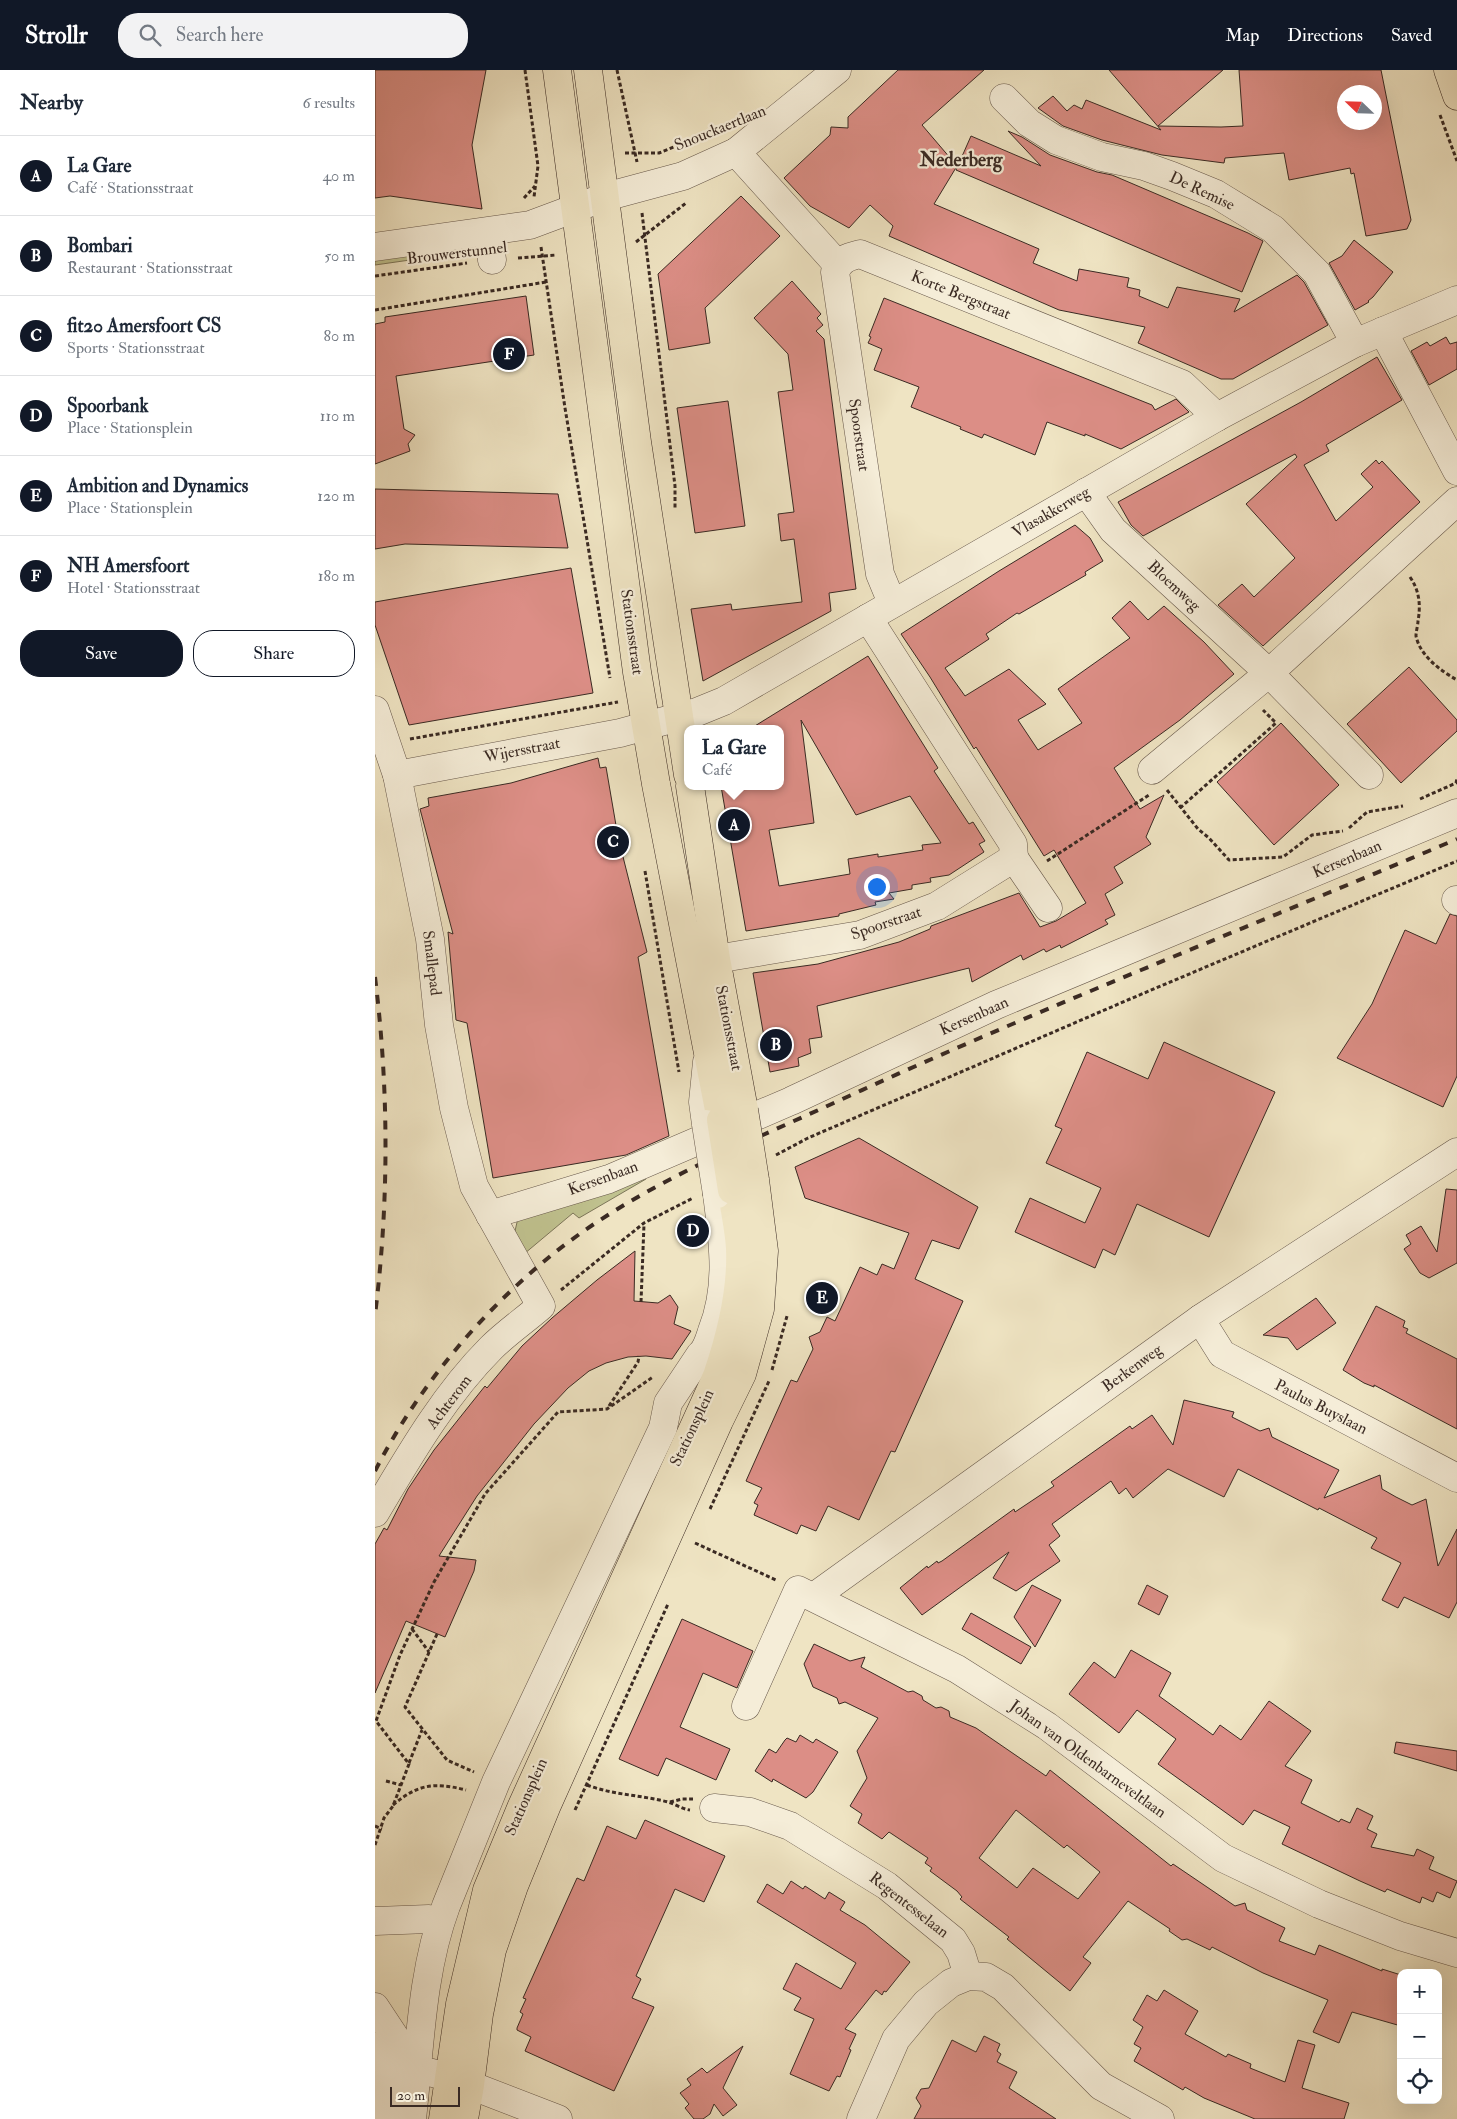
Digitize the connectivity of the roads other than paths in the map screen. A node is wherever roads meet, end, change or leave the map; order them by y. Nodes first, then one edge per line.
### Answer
1 (557, 70) edge
2 (587, 70) edge
3 (837, 70) edge
4 (1447, 70) edge
5 (1457, 96) edge
6 (1004, 98) dead end
7 (736, 152) junction
8 (605, 197) junction
9 (576, 208) junction
10 (488, 232) junction
11 (375, 247) edge
12 (492, 260) road end
13 (838, 265) junction
14 (1457, 300) edge
15 (1383, 331) junction
16 (1355, 343) junction
17 (1217, 417) junction
18 (1457, 471) edge
19 (1086, 492) junction
20 (1457, 501) edge
21 (893, 603) junction
22 (868, 618) junction
23 (1269, 674) junction
24 (375, 710) edge
25 (679, 718) junction
26 (647, 726) junction
27 (684, 750) edge
28 (397, 775) junction
29 (1369, 775) dead end
30 (1154, 780) road end
31 (690, 790) edge
32 (1457, 813) edge
33 (1020, 867) junction
34 (1048, 908) dead end
35 (716, 959) junction
36 (724, 1118) junction
37 (1457, 1152) edge
38 (725, 1190) junction
39 (490, 1215) junction
40 (760, 1309) junction
41 (1200, 1319) junction
42 (721, 1364) junction
43 (663, 1428) junction
44 (1457, 1478) edge
45 (375, 1513) edge
46 (807, 1593) junction
47 (746, 1706) dead end
48 (714, 1808) dead end
49 (375, 1921) edge
50 (440, 1922) junction
51 (1457, 1952) edge
52 (968, 1976) junction
53 (375, 2007) edge
54 (375, 2047) edge
55 (409, 2058) junction
56 (375, 2080) edge
57 (460, 2081) junction
58 (410, 2112) edge
59 (375, 2113) edge
60 (380, 2119) edge
61 (443, 2119) edge
62 (464, 2119) edge
63 (558, 2119) edge
64 (861, 2119) edge
65 (1161, 2119) edge

1 - 9 main road, Stationsstraat
2 - 8 main road, Stationsstraat
3 - 7 street, Snouckaertlaan
4 - 5 main road
6 - 16 street, De Remise
7 - 8 street, Snouckaertlaan
7 - 13 street
8 - 9 street
8 - 25 main road, Stationsstraat
9 - 10 street
9 - 26 main road, Stationsstraat
10 - 11 street
10 - 12 street
13 - 17 street, Korte Bergstraat
13 - 21 street, Spoorstraat
14 - 15 street, Vlasakkerweg
15 - 16 street, Vlasakkerweg
15 - 18 street
16 - 17 street, Vlasakkerweg
17 - 19 street, Vlasakkerweg
19 - 21 street, Vlasakkerweg
19 - 23 street, Bloemweg
20 - 23 street
21 - 22 street, Vlasakkerweg
22 - 25 street, Vlasakkerweg
22 - 33 street
23 - 29 street, Bloemweg
23 - 30 street
24 - 28 street, Smallepad
25 - 26 street, Vlasakkerweg
25 - 27 main road, Stationsstraat
26 - 28 street, Wijersstraat
26 - 36 main road, Stationsstraat
28 - 39 street, Smallepad
31 - 35 main road, Stationsstraat
32 - 39 street, Kersenbaan
33 - 34 street
33 - 35 street, Spoorstraat
35 - 36 main road, Stationsstraat
36 - 38 main road, Stationsstraat, bridge
37 - 41 street, Berkenweg
38 - 40 main road, Stationsplein
38 - 42 main road, Stationsplein
38 - 43 street, Stationsplein
39 - 45 street, Achterom
40 - 42 street, Stationsplein
40 - 57 main road, Stationsplein
41 - 44 street, Paulus Buyslaan
41 - 46 street, Berkenweg
42 - 43 street, Stationsplein
42 - 57 main road, Stationsplein
43 - 50 street, Stationsplein
46 - 47 street
46 - 51 street, Johan van Oldenbarneveltlaan
48 - 52 street, Regentesselaan
49 - 50 street
50 - 55 street, Stationsplein
52 - 64 street
52 - 65 street
53 - 55 street
54 - 58 street
55 - 57 street
55 - 58 street, Stationsplein
56 - 58 street
57 - 61 main road
57 - 62 main road
57 - 63 street
59 - 60 street

